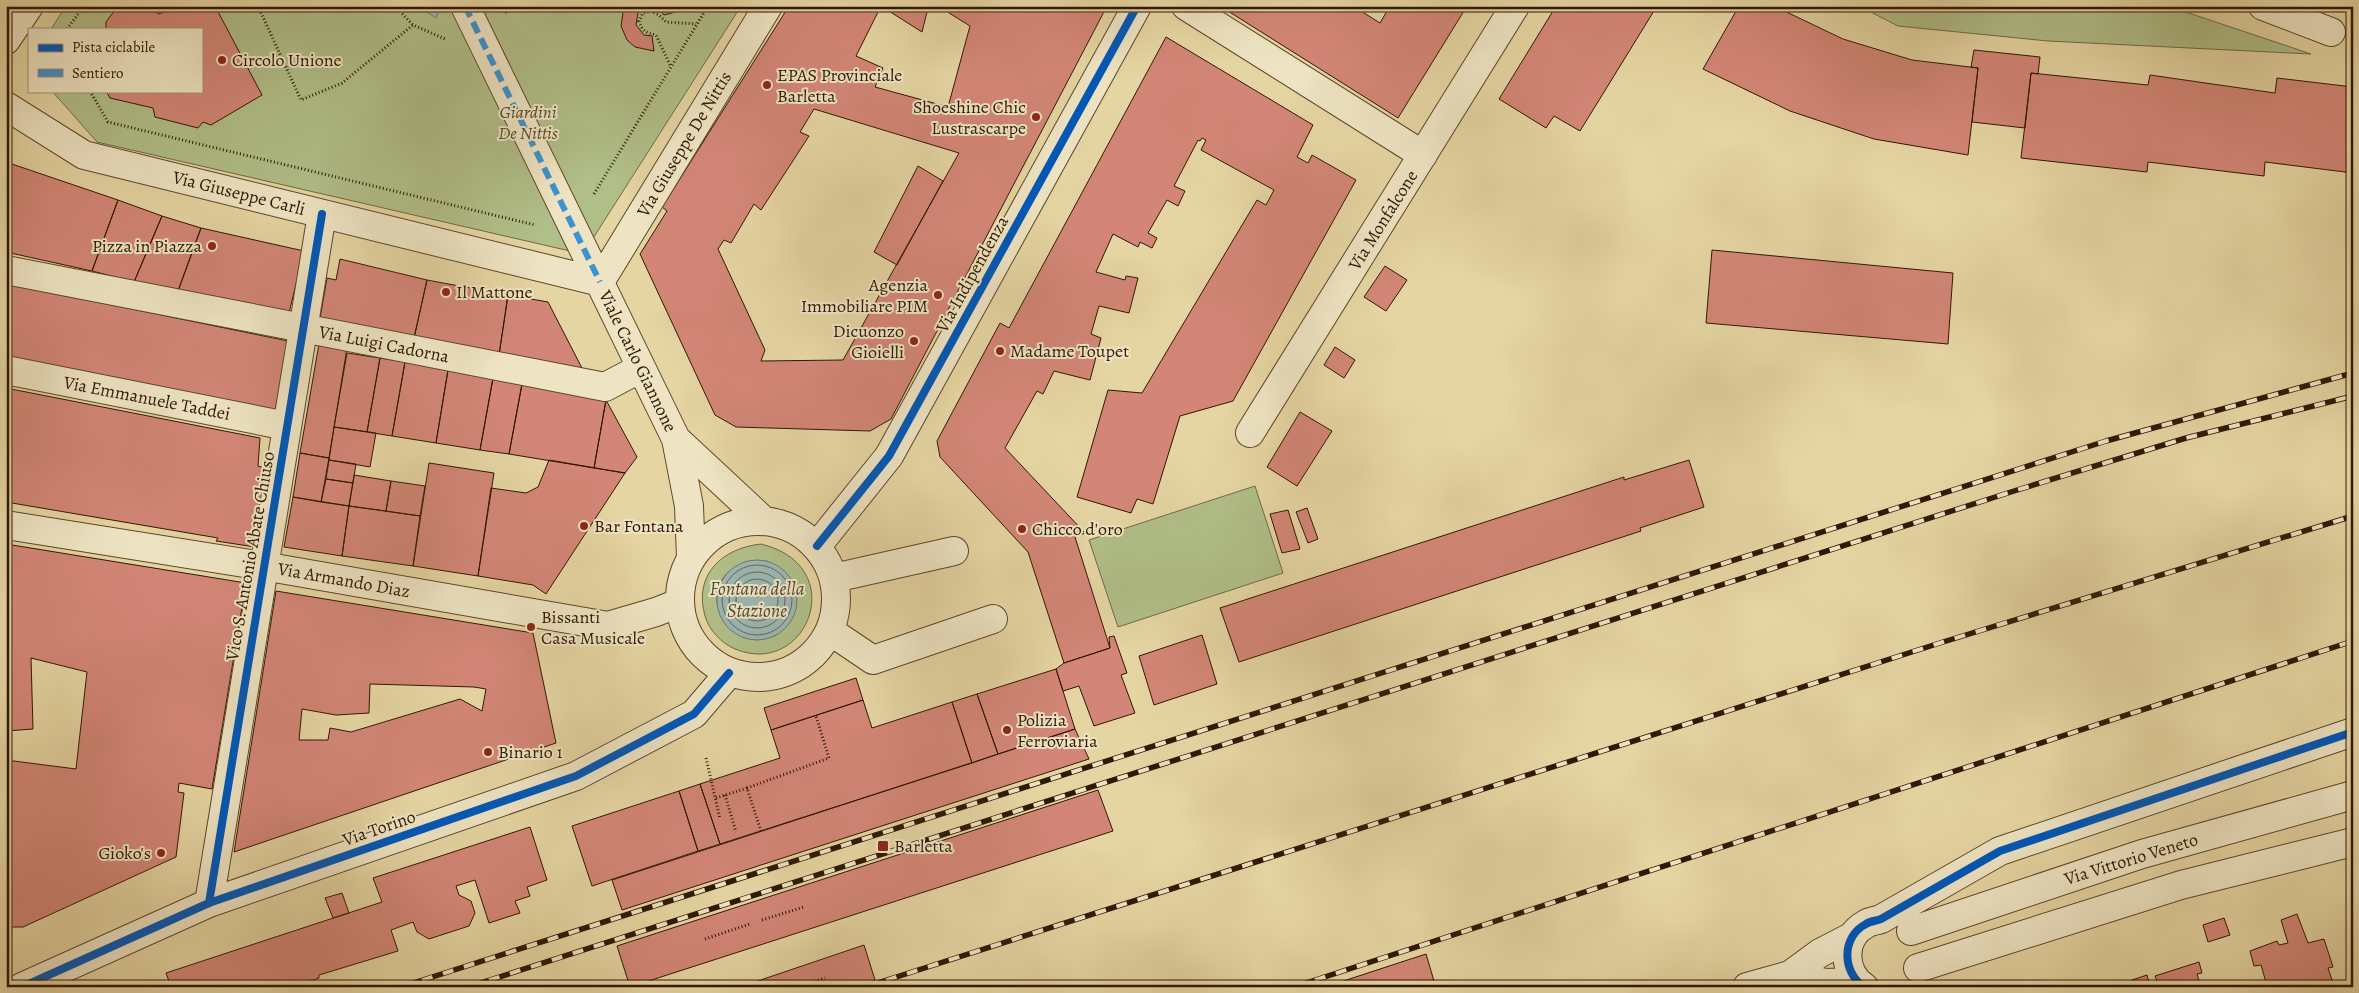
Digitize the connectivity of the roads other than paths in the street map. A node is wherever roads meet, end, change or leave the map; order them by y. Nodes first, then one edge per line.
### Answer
1 (29, 6) edge
2 (465, 6) edge
3 (768, 6) edge
4 (1137, 6) edge
5 (1186, 6) edge
6 (1515, 6) edge
7 (2263, 6) edge
8 (2331, 32) dead end
9 (6, 40) edge
10 (6, 106) edge
11 (1423, 155) junction
12 (322, 214) junction
13 (6, 270) edge
14 (600, 282) junction
15 (303, 328) junction
16 (641, 368) junction
17 (6, 370) edge
18 (287, 426) junction
19 (1250, 433) dead end
20 (676, 439) junction
21 (764, 521) junction
22 (6, 525) edge
23 (817, 546) junction
24 (954, 551) dead end
25 (691, 558) junction
26 (263, 566) junction
27 (834, 578) junction
28 (679, 602) junction
29 (993, 619) dead end
30 (830, 631) junction
31 (729, 673) junction
32 (2353, 732) edge
33 (2353, 794) edge
34 (2353, 842) edge
35 (209, 903) junction
36 (1881, 919) junction
37 (1911, 931) junction
38 (1853, 936) junction
39 (1790, 974) junction
40 (1915, 980) edge
41 (1860, 984) edge
42 (22, 987) edge
43 (1747, 987) edge

1 - 9 street
2 - 14 street, Viale Carlo Giannone
3 - 14 street, Via Giuseppe De Nittis
4 - 23 street, Via Indipendenza
5 - 11 street
6 - 11 street, Via Monfalcone
7 - 8 street
10 - 12 street, Via Giuseppe Carli
11 - 19 street, Via Monfalcone
12 - 14 street, Via Giuseppe Carli
12 - 15 street, Vico S. Antonio Abate Chiuso
13 - 15 street, Via Luigi Cadorna
14 - 16 street, Viale Carlo Giannone
15 - 16 street, Via Luigi Cadorna
15 - 18 street, Vico S. Antonio Abate Chiuso
16 - 20 street, Viale Carlo Giannone
17 - 18 street, Via Emmanuele Taddei
18 - 26 street, Vico S. Antonio Abate Chiuso
20 - 21 street
20 - 25 street
21 - 23 street
21 - 25 street
22 - 26 street, Via Armando Diaz
23 - 27 street
24 - 27 street
25 - 28 street
26 - 28 street, Via Armando Diaz
26 - 35 street, Vico S. Antonio Abate Chiuso
27 - 30 street
28 - 31 street
29 - 30 street
30 - 31 street
31 - 35 street, Via Torino
32 - 36 street
33 - 37 street, Via Vittorio Veneto
34 - 40 street
35 - 42 street, Via Torino
36 - 37 street
36 - 38 street
37 - 40 street
38 - 39 street
38 - 41 street
39 - 41 street
39 - 43 street

